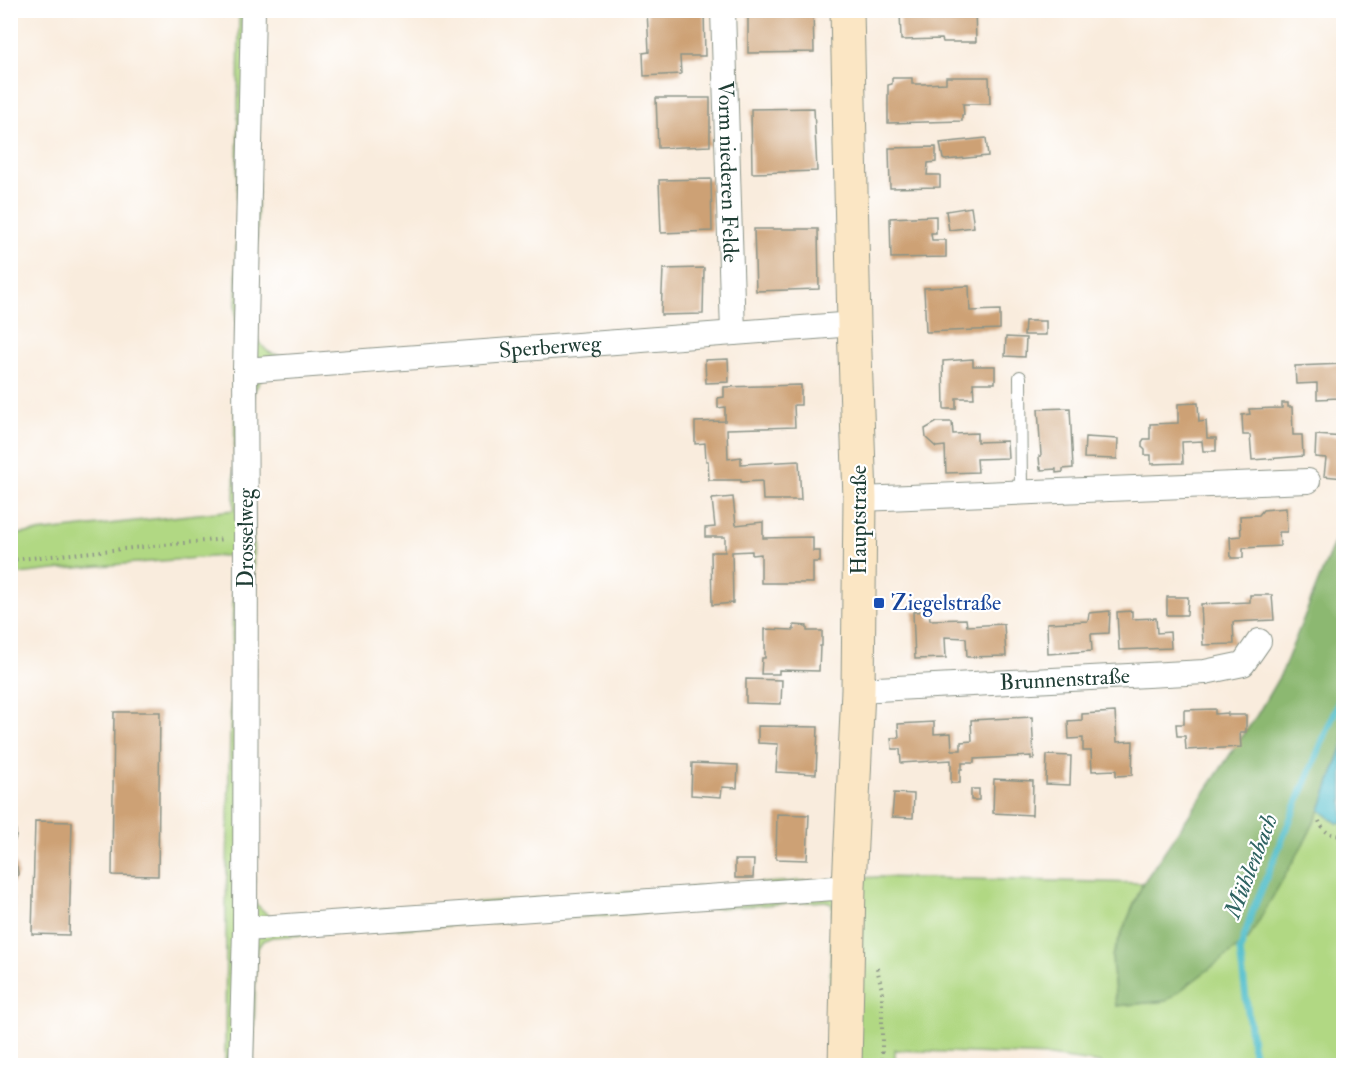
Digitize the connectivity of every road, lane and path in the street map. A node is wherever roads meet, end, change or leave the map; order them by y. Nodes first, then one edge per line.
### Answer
1 (253, 10) edge
2 (723, 10) edge
3 (848, 10) edge
4 (854, 324) junction
5 (733, 333) junction
6 (245, 370) junction
7 (1020, 377) dead end
8 (1308, 482) dead end
9 (1021, 494) junction
10 (861, 499) junction
11 (246, 537) junction
12 (10, 560) edge
13 (1259, 641) dead end
14 (858, 690) junction
15 (1319, 821) dead end
16 (1344, 836) edge
17 (849, 887) junction
18 (245, 928) junction
19 (241, 1065) edge
20 (845, 1065) edge

1 - 6 street, Drosselweg
2 - 5 street, Vorm niederen Felde
3 - 4 main road, Hauptstraße
4 - 5 street, Sperberweg
4 - 10 main road, Hauptstraße
5 - 6 street, Sperberweg
6 - 11 street, Drosselweg
7 - 9 lane
8 - 9 street
9 - 10 street
10 - 14 main road, Hauptstraße
11 - 12 path
11 - 18 street, Drosselweg
13 - 14 street, Brunnenstraße
14 - 17 main road, Hauptstraße
15 - 16 path
17 - 18 street
17 - 20 main road, Hauptstraße
18 - 19 street, Drosselweg

